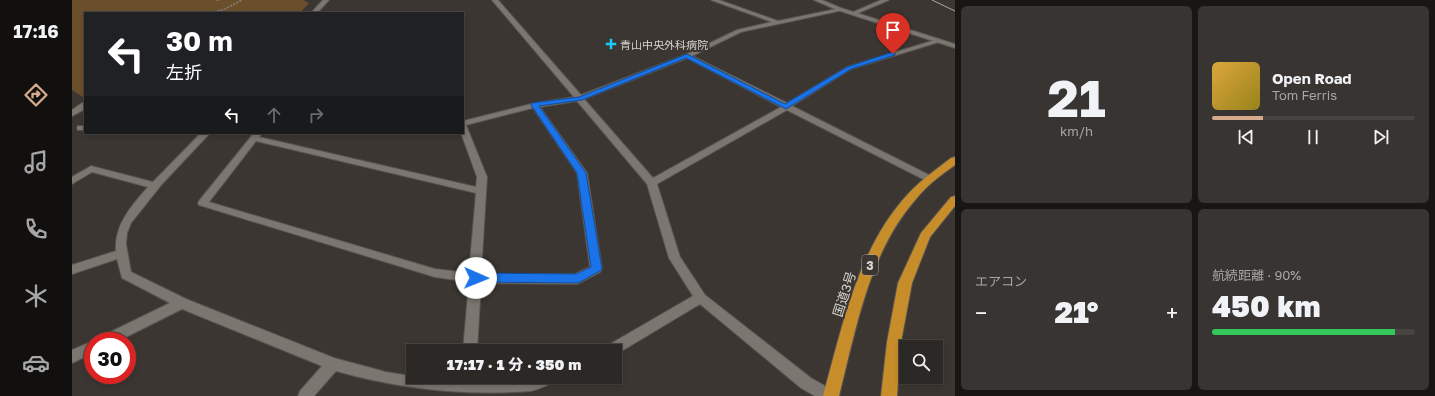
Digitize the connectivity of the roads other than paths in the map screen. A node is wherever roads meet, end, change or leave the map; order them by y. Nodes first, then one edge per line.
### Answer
1 (326, 0) edge
2 (495, 0) edge
3 (714, 0) edge
4 (817, 0) edge
5 (886, 0) edge
6 (839, 8) junction
7 (315, 12) edge
8 (854, 13) junction
9 (777, 22) junction
10 (937, 40) junction
11 (955, 46) edge
12 (687, 56) junction
13 (580, 98) junction
14 (535, 105) junction
15 (84, 106) edge
16 (786, 107) junction
17 (72, 114) edge
18 (464, 125) edge
19 (464, 128) edge
20 (205, 134) edge
21 (256, 136) edge
22 (955, 160) edge
23 (930, 178) junction
24 (72, 181) edge
25 (652, 183) junction
26 (156, 186) junction
27 (482, 191) junction
28 (955, 199) edge
29 (122, 253) junction
30 (72, 270) edge
31 (476, 278) junction
32 (701, 298) junction
33 (182, 304) junction
34 (124, 332) edge
35 (471, 344) edge
36 (622, 344) edge
37 (84, 351) edge
38 (72, 357) edge
39 (333, 364) junction
40 (468, 384) edge
41 (532, 384) edge
42 (467, 392) junction
43 (305, 396) edge
44 (830, 396) edge
45 (889, 396) edge

1 - 7 street
2 - 13 street
3 - 9 street
4 - 6 street
5 - 8 street
6 - 8 street
6 - 9 street
8 - 10 street
9 - 12 street
10 - 11 street
10 - 16 street
12 - 13 street
12 - 16 street
13 - 14 street
13 - 25 street
14 - 18 street
14 - 31 street
15 - 17 street
16 - 23 street
16 - 25 street
19 - 27 street
20 - 26 street
21 - 27 street
21 - 31 street
22 - 23 highway, 国道3号 / 3
23 - 44 highway, 国道3号 / 3
24 - 26 street
25 - 32 street
26 - 29 street
27 - 31 street
28 - 45 highway
29 - 30 street
29 - 33 street
31 - 35 street
32 - 36 street
32 - 44 street
33 - 34 street
33 - 39 street
37 - 38 street
39 - 42 street
39 - 43 street
40 - 42 street
41 - 42 street

